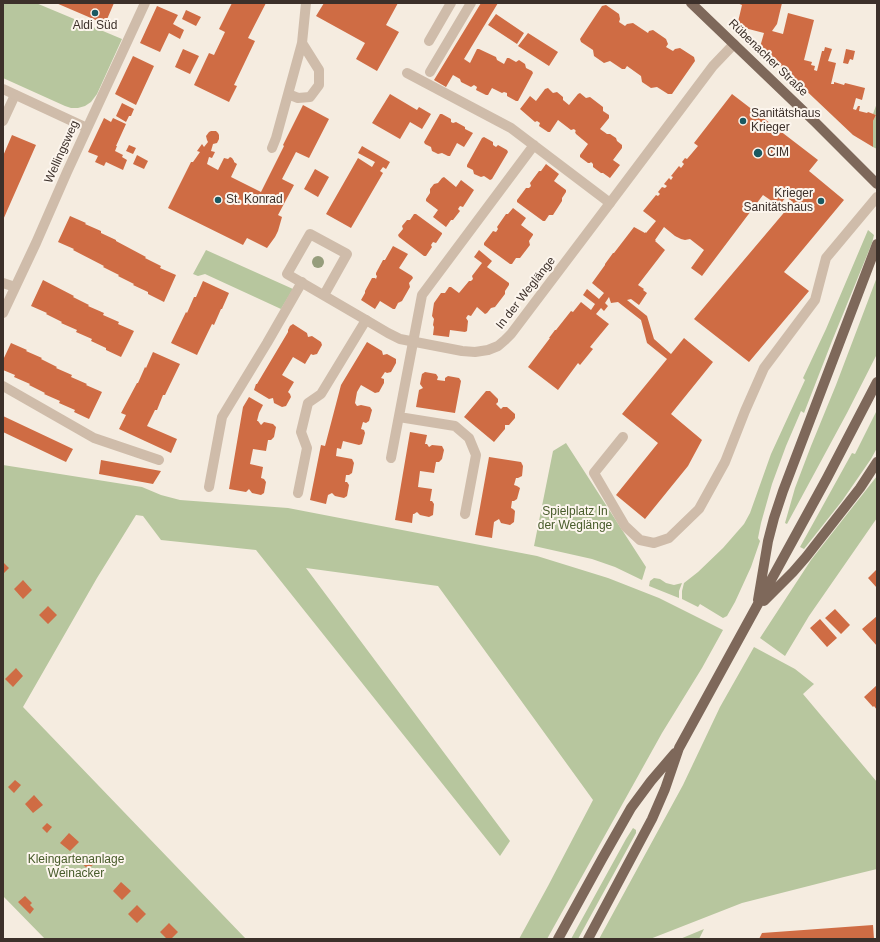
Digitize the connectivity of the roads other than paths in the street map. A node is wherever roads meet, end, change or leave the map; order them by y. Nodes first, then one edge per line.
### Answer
1 (145, 3) edge
2 (306, 3) edge
3 (451, 3) edge
4 (471, 3) edge
5 (691, 3) edge
6 (428, 41) dead end
7 (302, 43) junction
8 (734, 44) junction
9 (430, 72) dead end
10 (407, 73) dead end
11 (3, 90) edge
12 (288, 94) junction
13 (15, 95) junction
14 (3, 122) edge
15 (87, 128) junction
16 (534, 145) junction
17 (272, 148) dead end
18 (877, 184) edge
19 (877, 197) edge
20 (610, 203) junction
21 (877, 244) edge
22 (302, 282) junction
23 (3, 283) edge
24 (15, 287) junction
25 (324, 295) junction
26 (3, 313) edge
27 (366, 320) junction
28 (413, 342) junction
29 (877, 382) edge
30 (3, 386) edge
31 (399, 417) junction
32 (623, 437) dead end
33 (391, 458) dead end
34 (159, 460) dead end
35 (877, 462) edge
36 (209, 487) dead end
37 (298, 493) dead end
38 (465, 514) dead end
39 (756, 608) junction
40 (679, 748) junction
41 (558, 939) edge
42 (588, 939) edge

1 - 15 street, Wellingsweg
2 - 7 street
3 - 6 street
4 - 9 street
5 - 8 main road, Rübenacher Straße
7 - 12 street
7 - 12 street
8 - 18 main road, Rübenacher Straße
8 - 20 street, In der Weglänge
10 - 16 street
11 - 13 street
12 - 17 street
13 - 14 street
13 - 15 street
15 - 24 street, Wellingsweg
16 - 20 street
16 - 28 street
19 - 32 street
20 - 28 street, In der Weglänge
21 - 39 main road
22 - 25 street, In der Weglänge
22 - 25 street, In der Weglänge
22 - 36 street
23 - 24 street
24 - 26 street, Wellingsweg
25 - 27 street, In der Weglänge
27 - 28 street, In der Weglänge
27 - 37 street
28 - 31 street
29 - 39 main road
30 - 34 street
31 - 33 street
31 - 38 street
35 - 39 main road
39 - 40 main road
40 - 41 main road
40 - 42 main road

